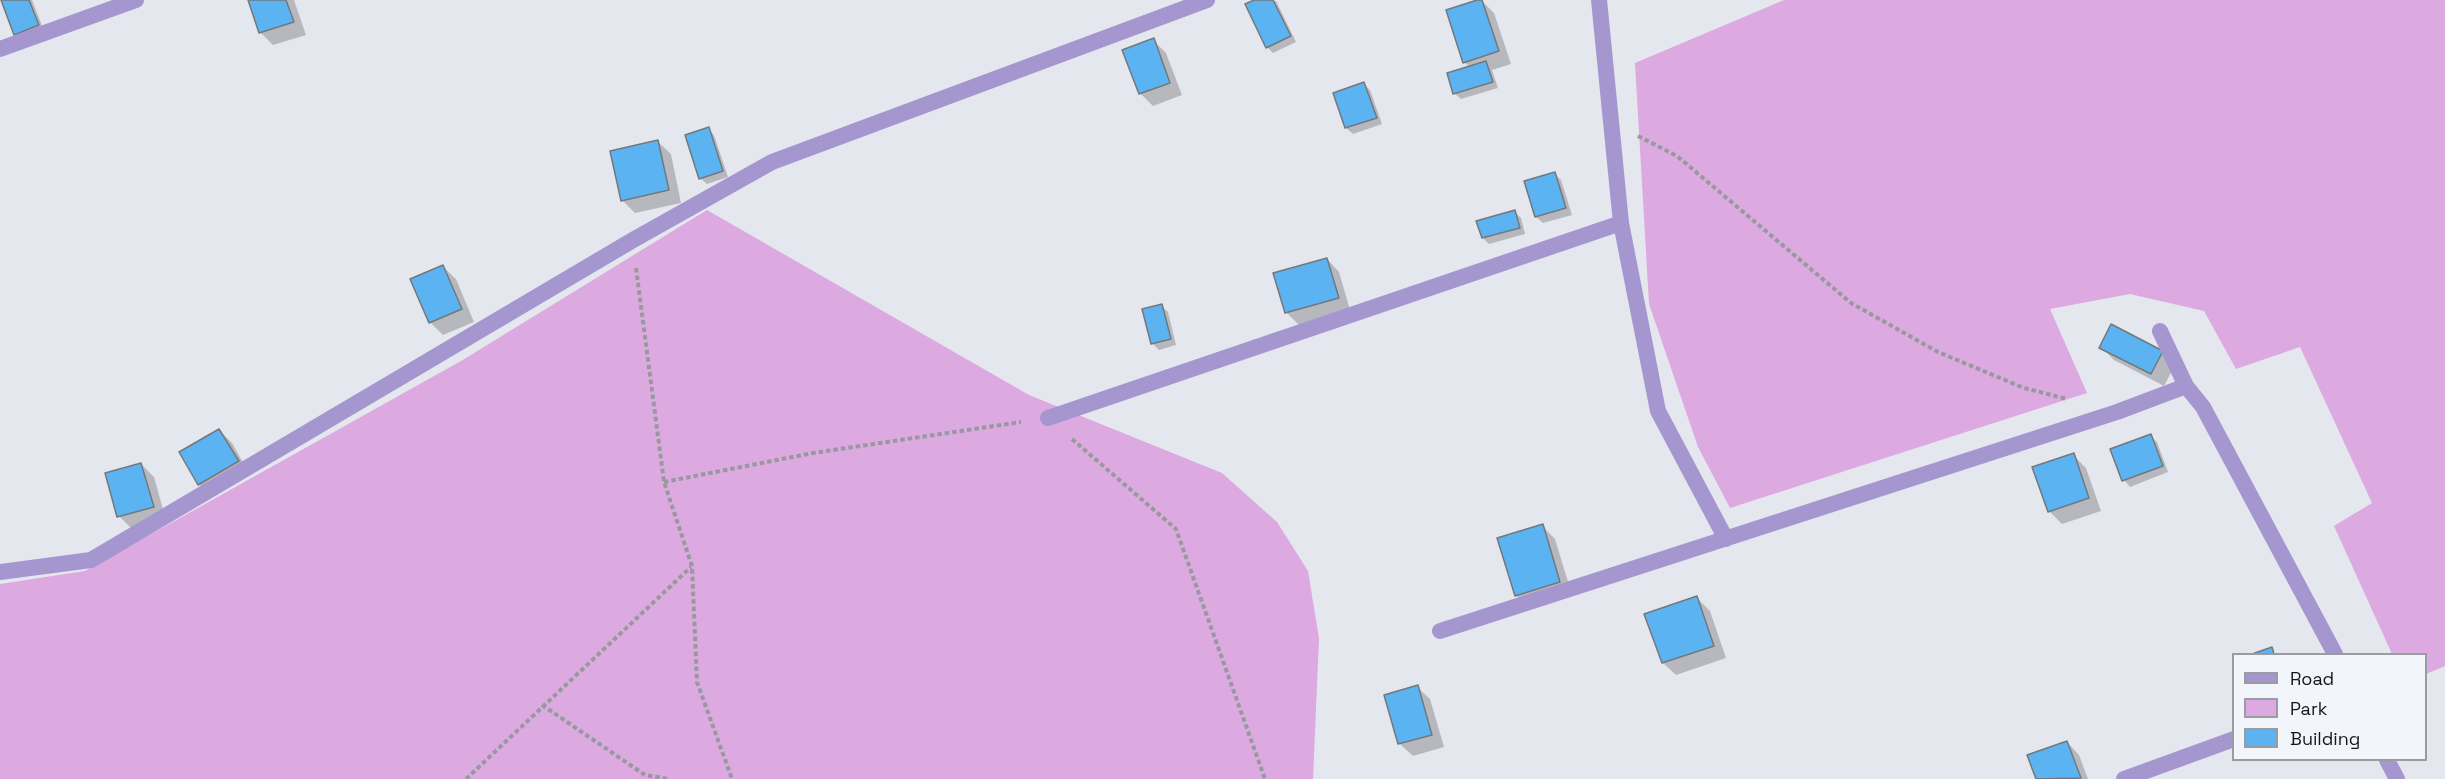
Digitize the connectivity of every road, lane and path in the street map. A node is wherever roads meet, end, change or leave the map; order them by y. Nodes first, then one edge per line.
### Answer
1 (136, 0) edge
2 (1207, 0) edge
3 (1599, 0) edge
4 (0, 49) edge
5 (1611, 122) junction
6 (1621, 223) junction
7 (633, 240) junction
8 (2160, 331) dead end
9 (2186, 386) junction
10 (2117, 412) junction
11 (1048, 418) junction
12 (664, 482) junction
13 (1726, 539) junction
14 (692, 566) junction
15 (0, 572) edge
16 (1440, 631) dead end
17 (2334, 653) edge
18 (542, 705) junction
19 (2232, 740) edge
20 (2388, 761) edge
21 (466, 779) edge
22 (668, 779) edge
23 (732, 779) edge
24 (1265, 779) edge
25 (2124, 779) edge
26 (2397, 779) edge

1 - 4 street
2 - 7 street
3 - 5 street
5 - 6 street
5 - 10 path
6 - 11 street
6 - 13 street
7 - 12 path
7 - 15 street
8 - 9 street
9 - 10 street
9 - 17 street
10 - 13 street
11 - 12 path
11 - 24 path
12 - 14 path
13 - 16 street
14 - 18 path
14 - 23 path
18 - 21 path
18 - 22 path
19 - 25 street
20 - 26 street

